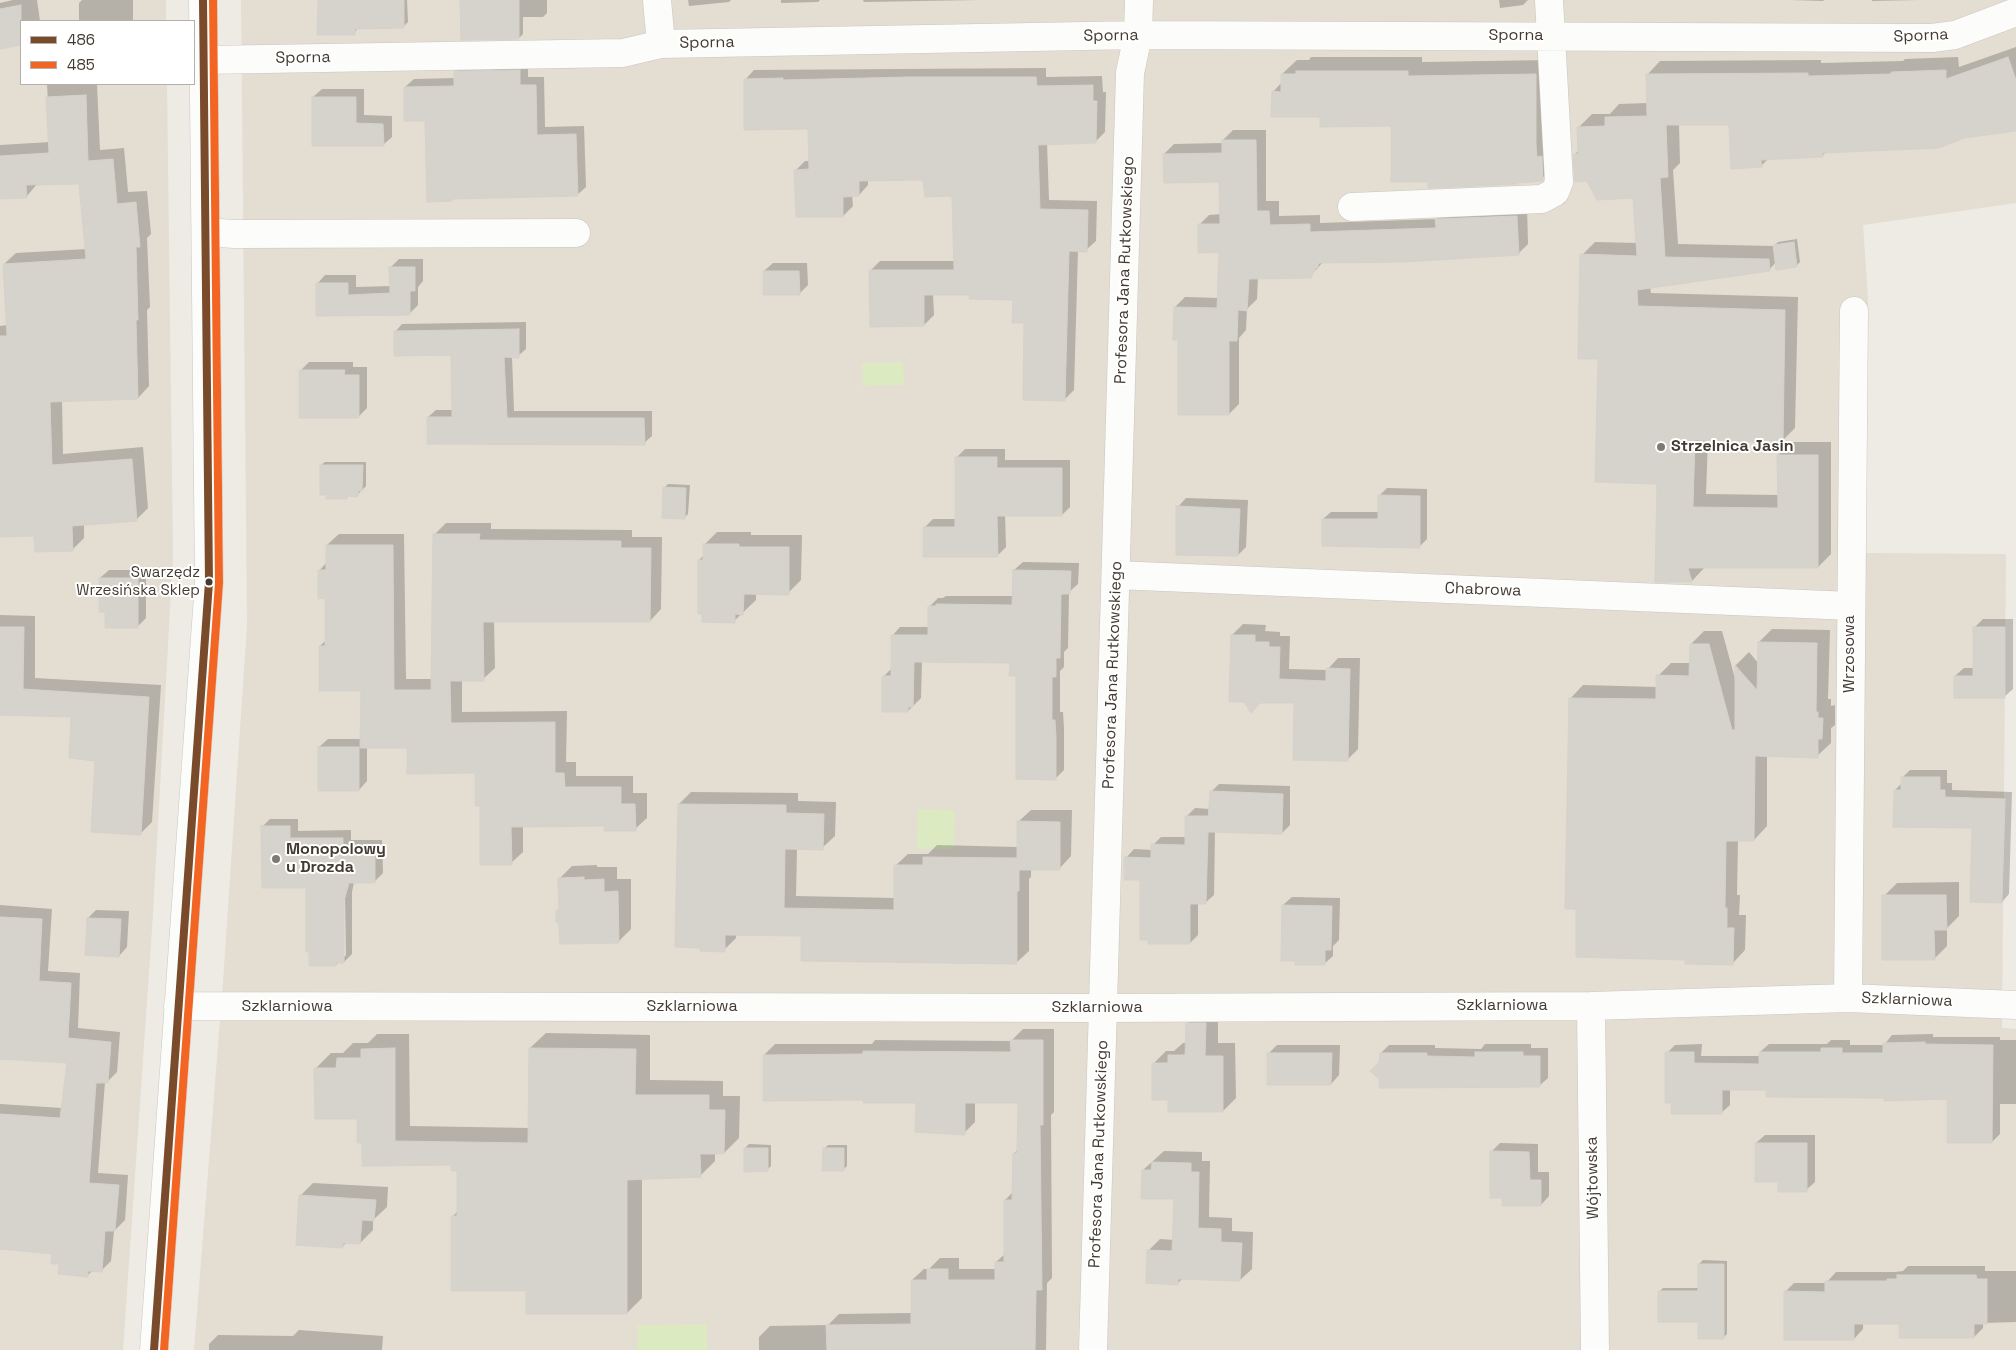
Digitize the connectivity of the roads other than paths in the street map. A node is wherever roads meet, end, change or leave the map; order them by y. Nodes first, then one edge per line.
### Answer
1 (203, 0) edge
2 (656, 0) edge
3 (1139, 0) edge
4 (1549, 0) edge
5 (2016, 12) edge
6 (1138, 35) junction
7 (1552, 36) junction
8 (661, 44) junction
9 (204, 60) junction
10 (1352, 207) dead end
11 (206, 232) junction
12 (576, 233) dead end
13 (1854, 311) dead end
14 (1116, 575) junction
15 (1851, 606) junction
16 (1848, 998) junction
17 (2016, 1005) edge
18 (178, 1006) junction
19 (1591, 1006) junction
20 (1104, 1008) junction
21 (154, 1350) edge
22 (1093, 1350) edge
23 (1595, 1350) edge

1 - 9 street
2 - 8 street
3 - 6 street, Profesora Jana Rutkowskiego
4 - 7 street
5 - 7 street, Sporna
6 - 7 street, Sporna
6 - 8 street, Sporna
6 - 14 street, Profesora Jana Rutkowskiego
7 - 10 street
8 - 9 street, Sporna
9 - 11 street
11 - 12 street
11 - 18 street
13 - 15 street, Wrzosowa
14 - 15 street, Chabrowa
14 - 20 street, Profesora Jana Rutkowskiego
15 - 16 street, Wrzosowa
16 - 17 street, Szklarniowa
16 - 19 street, Szklarniowa
18 - 20 street, Szklarniowa
18 - 21 street
19 - 20 street, Szklarniowa
19 - 23 street, Wójtowska
20 - 22 street, Profesora Jana Rutkowskiego

